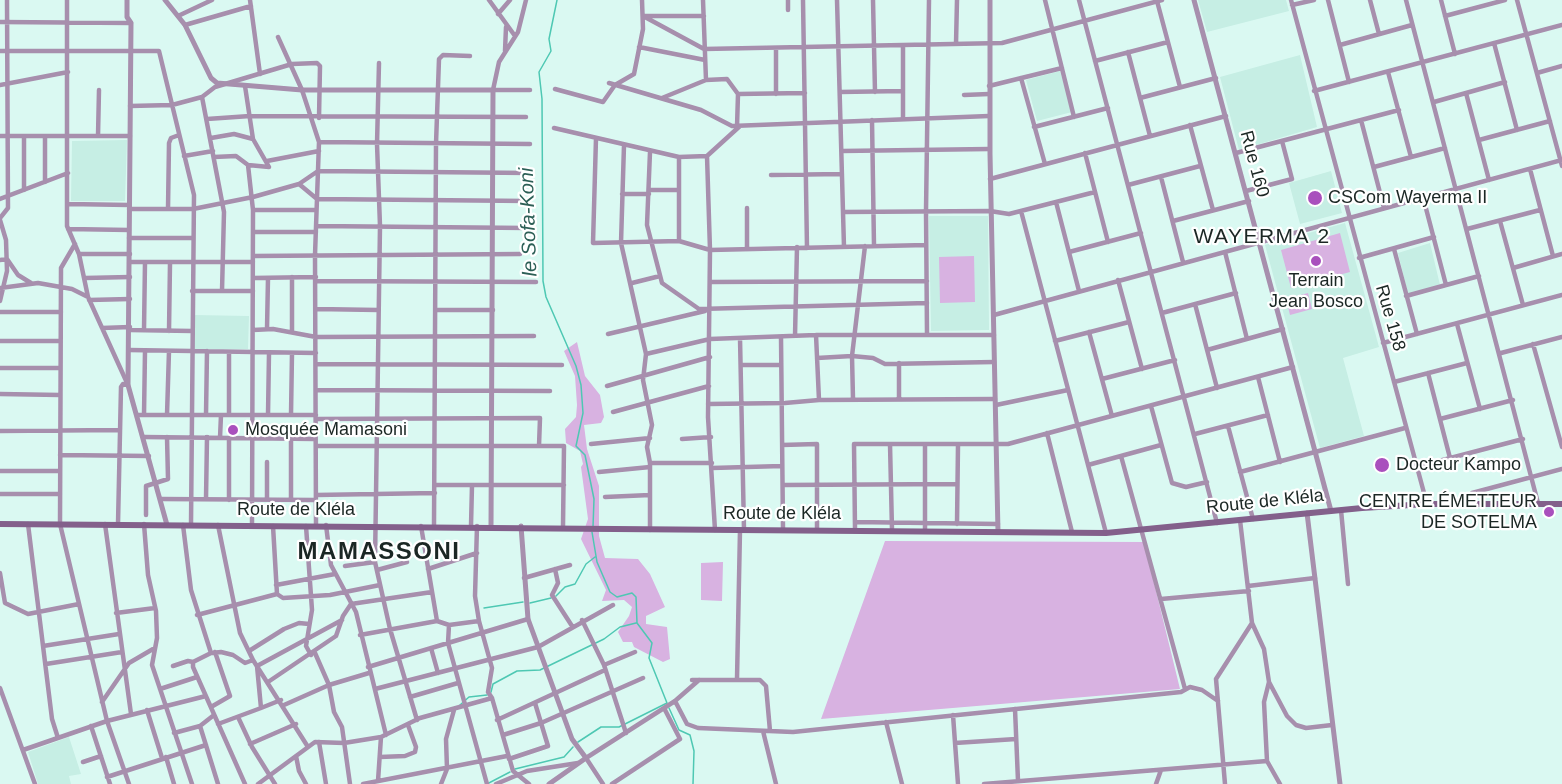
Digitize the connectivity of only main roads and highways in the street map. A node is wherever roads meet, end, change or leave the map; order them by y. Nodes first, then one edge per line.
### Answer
1 (1562, 504) edge
2 (0, 524) edge

1 - 2 main road, Route de Kléla

